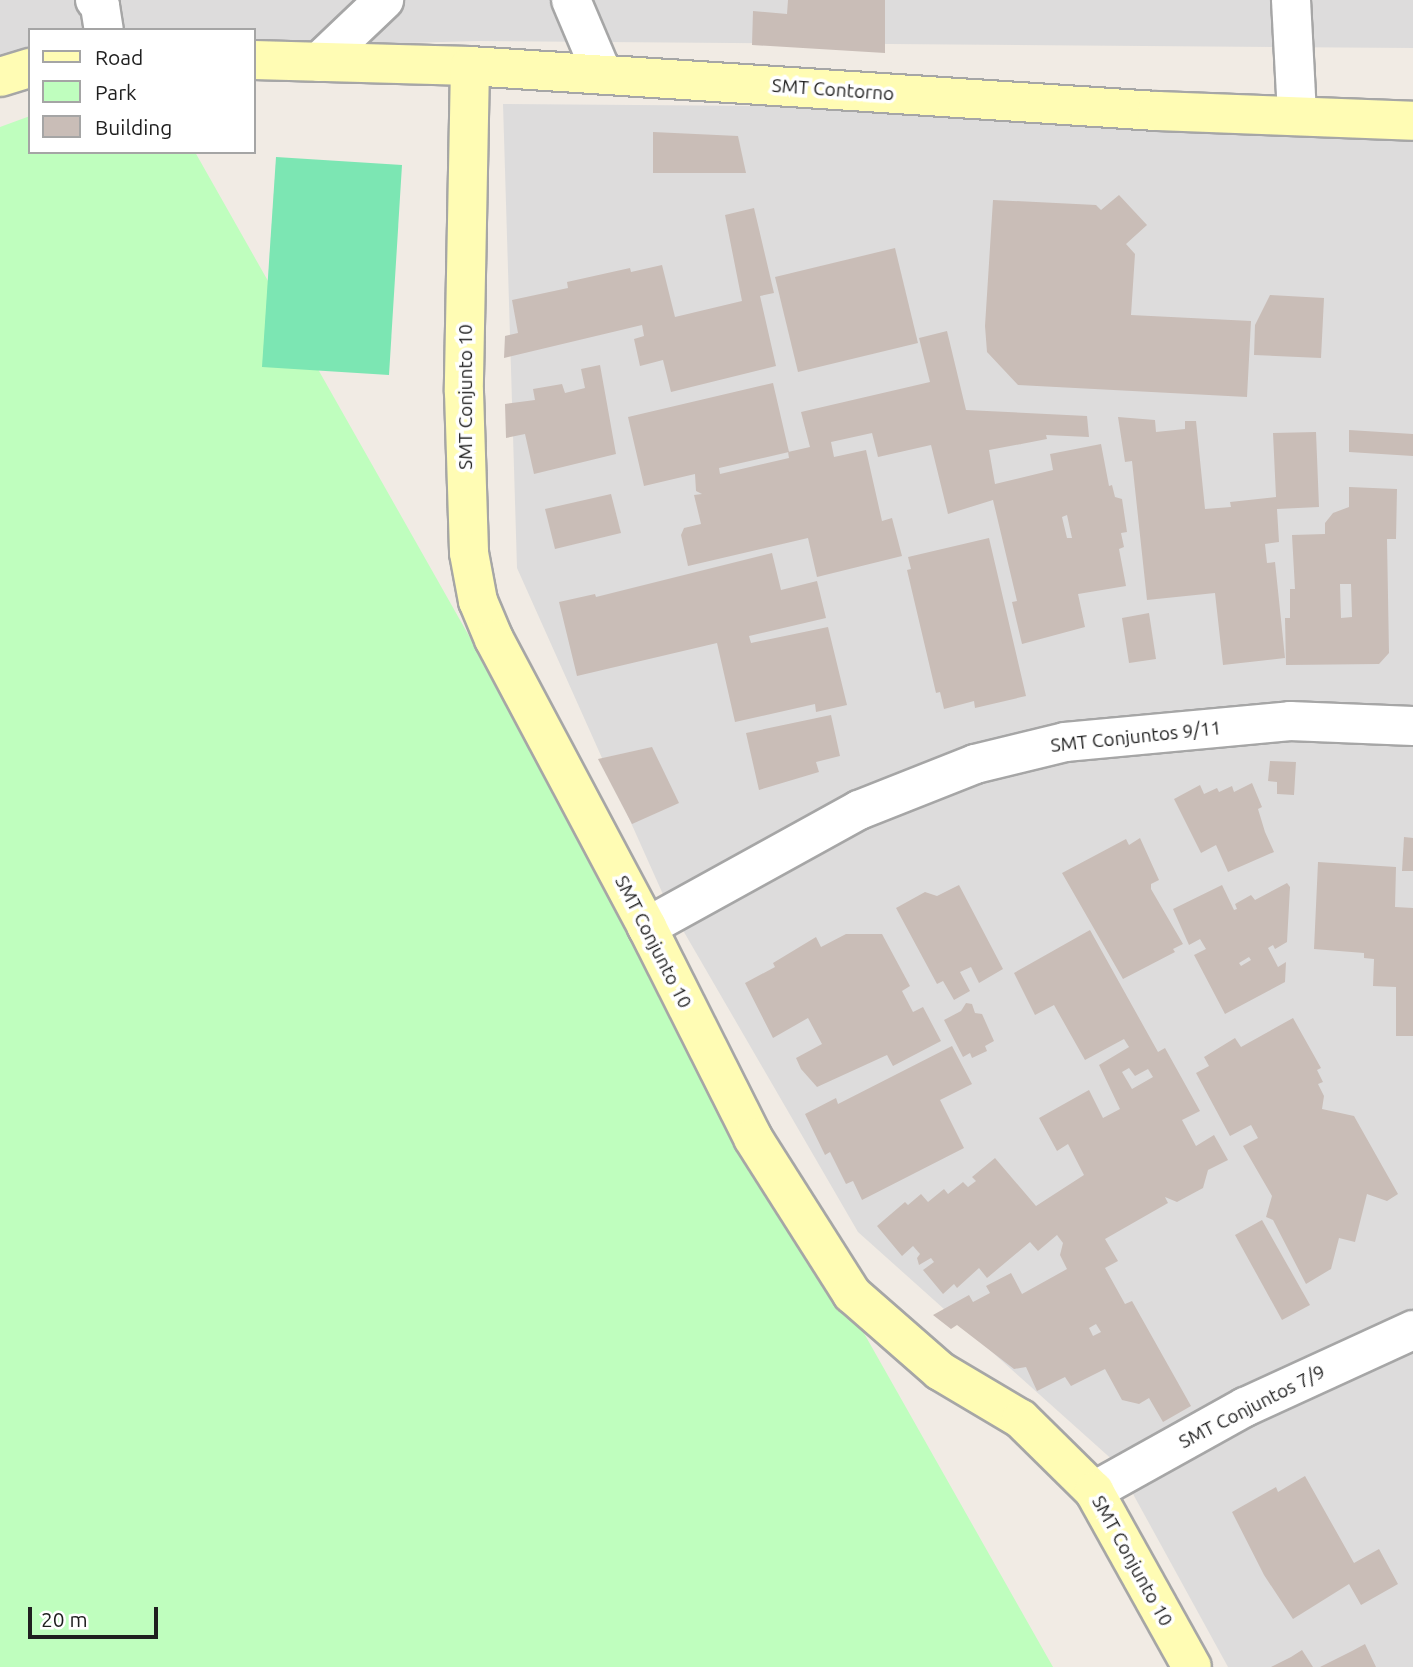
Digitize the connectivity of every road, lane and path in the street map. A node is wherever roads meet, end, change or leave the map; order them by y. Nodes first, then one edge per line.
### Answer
1 (95, 0) edge
2 (384, 0) edge
3 (570, 0) edge
4 (1292, 0) edge
5 (104, 28) edge
6 (256, 60) edge
7 (319, 62) junction
8 (470, 66) junction
9 (28, 69) edge
10 (602, 73) junction
11 (0, 77) edge
12 (1297, 116) junction
13 (1413, 121) edge
14 (1413, 726) edge
15 (646, 927) junction
16 (1413, 1330) edge
17 (1094, 1491) junction
18 (1192, 1667) edge

1 - 5 street
2 - 7 street
3 - 10 street
4 - 12 street
6 - 7 street, SMT Contorno
7 - 8 street, SMT Contorno
8 - 10 street, SMT Contorno
8 - 15 street, SMT Conjunto 10
9 - 11 street
10 - 12 street, SMT Contorno
12 - 13 street, SMT Contorno
14 - 15 street, SMT Conjuntos 9/11
15 - 17 street, SMT Conjunto 10
16 - 17 street, SMT Conjuntos 7/9
17 - 18 street, SMT Conjunto 10

